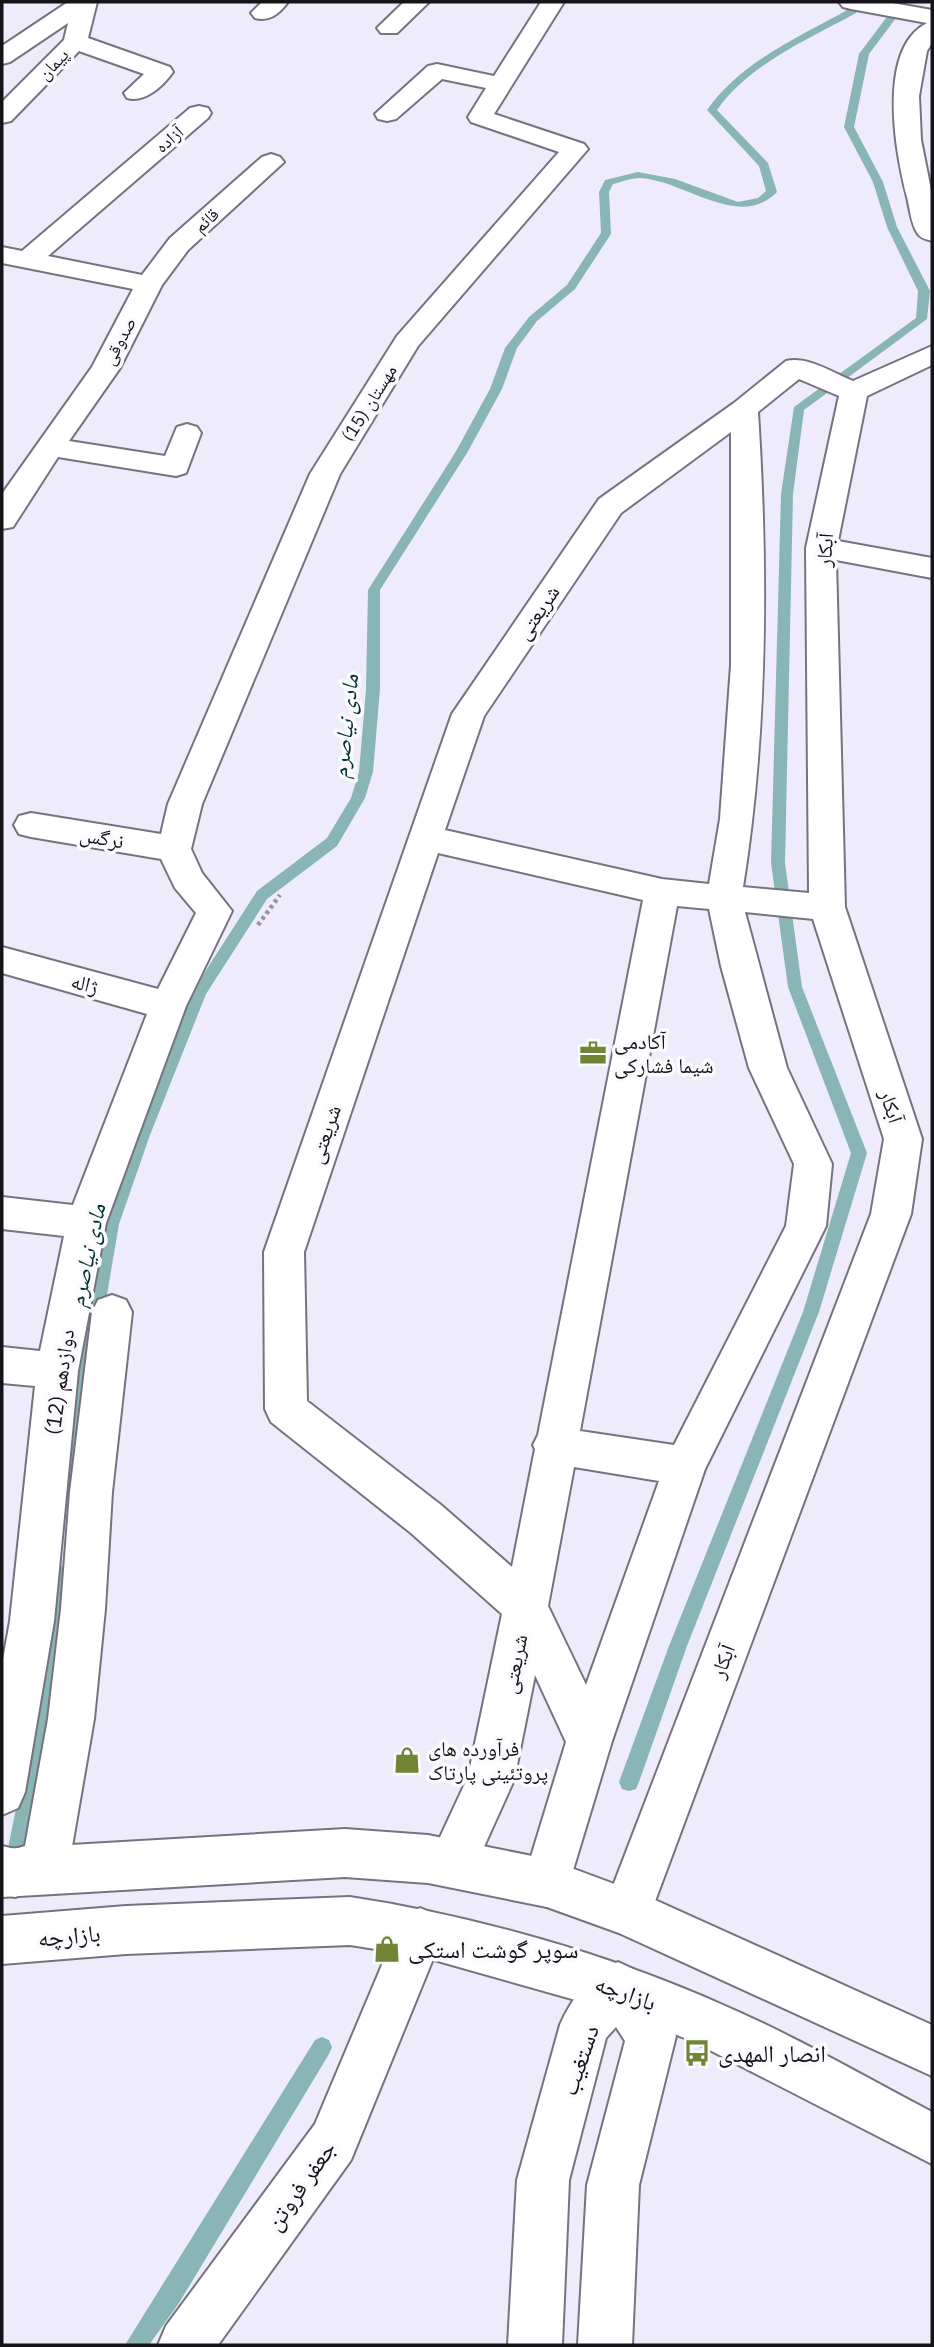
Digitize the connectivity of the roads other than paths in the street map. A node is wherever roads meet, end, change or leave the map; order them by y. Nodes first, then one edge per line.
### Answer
1 (84, 2) edge
2 (417, 2) edge
3 (552, 2) edge
4 (851, 2) edge
5 (932, 17) edge
6 (389, 28) dead end
7 (932, 29) edge
8 (75, 42) junction
9 (2, 57) edge
10 (499, 85) junction
11 (387, 114) dead end
12 (2, 116) edge
13 (271, 162) dead end
14 (932, 233) edge
15 (15, 257) edge
16 (149, 284) junction
17 (932, 354) edge
18 (854, 392) junction
19 (744, 409) junction
20 (187, 433) dead end
21 (50, 447) junction
22 (3, 517) edge
23 (821, 548) junction
24 (932, 568) edge
25 (31, 825) dead end
26 (426, 838) junction
27 (174, 849) junction
28 (662, 892) junction
29 (724, 899) junction
30 (827, 907) junction
31 (2, 960) edge
32 (168, 1006) junction
33 (918, 1140) edge
34 (2, 1213) edge
35 (86, 1223) junction
36 (112, 1312) dead end
37 (2, 1365) edge
38 (57, 1371) junction
39 (554, 1445) junction
40 (685, 1466) junction
41 (526, 1607) junction
42 (589, 1741) junction
43 (2, 1792) edge
44 (452, 1863) junction
45 (6, 1872) edge
46 (547, 1883) junction
47 (627, 1912) junction
48 (420, 1932) junction
49 (2, 1940) edge
50 (618, 1987) junction
51 (932, 2051) edge
52 (932, 2139) edge
53 (185, 2345) edge
54 (535, 2345) edge
55 (605, 2345) edge

1 - 8 street, پیمان
1 - 9 street
2 - 6 street
3 - 10 street, مهستان (15)
4 - 5 street
7 - 14 street
8 - 12 street, پیمان
8 - 15 street, آزاده
10 - 11 street
10 - 27 street, مهستان (15)
13 - 16 street, قائم
15 - 16 street
16 - 21 street, صدوقی
17 - 18 street
18 - 19 street
18 - 23 street, آبکار
19 - 26 street, شریعتی
19 - 29 street
20 - 21 street
21 - 22 street, صدوقی
23 - 24 street
23 - 30 street, آبکار
25 - 27 street, نرگس
26 - 28 street
26 - 41 street, شریعتی
27 - 32 street, دوازدهم (12)
28 - 29 street
28 - 39 street
29 - 30 street
29 - 40 street
30 - 33 street, آبکار
31 - 32 street, ژاله
32 - 35 street, دوازدهم (12)
33 - 47 street, آبکار
34 - 35 street
35 - 38 street, دوازدهم (12)
36 - 45 street, دوازدهم (12)
37 - 38 street
38 - 43 street, دوازدهم (12)
39 - 40 street
39 - 41 street
40 - 42 street
41 - 42 street
41 - 44 street, شریعتی
42 - 46 street
44 - 45 street
44 - 46 street
46 - 47 street
47 - 51 street
48 - 49 street, بازارچه
48 - 50 street, بازارچه
48 - 53 street, جعفر فروتن
50 - 52 street, بازارچه
50 - 54 street, دستغیب
50 - 55 street

